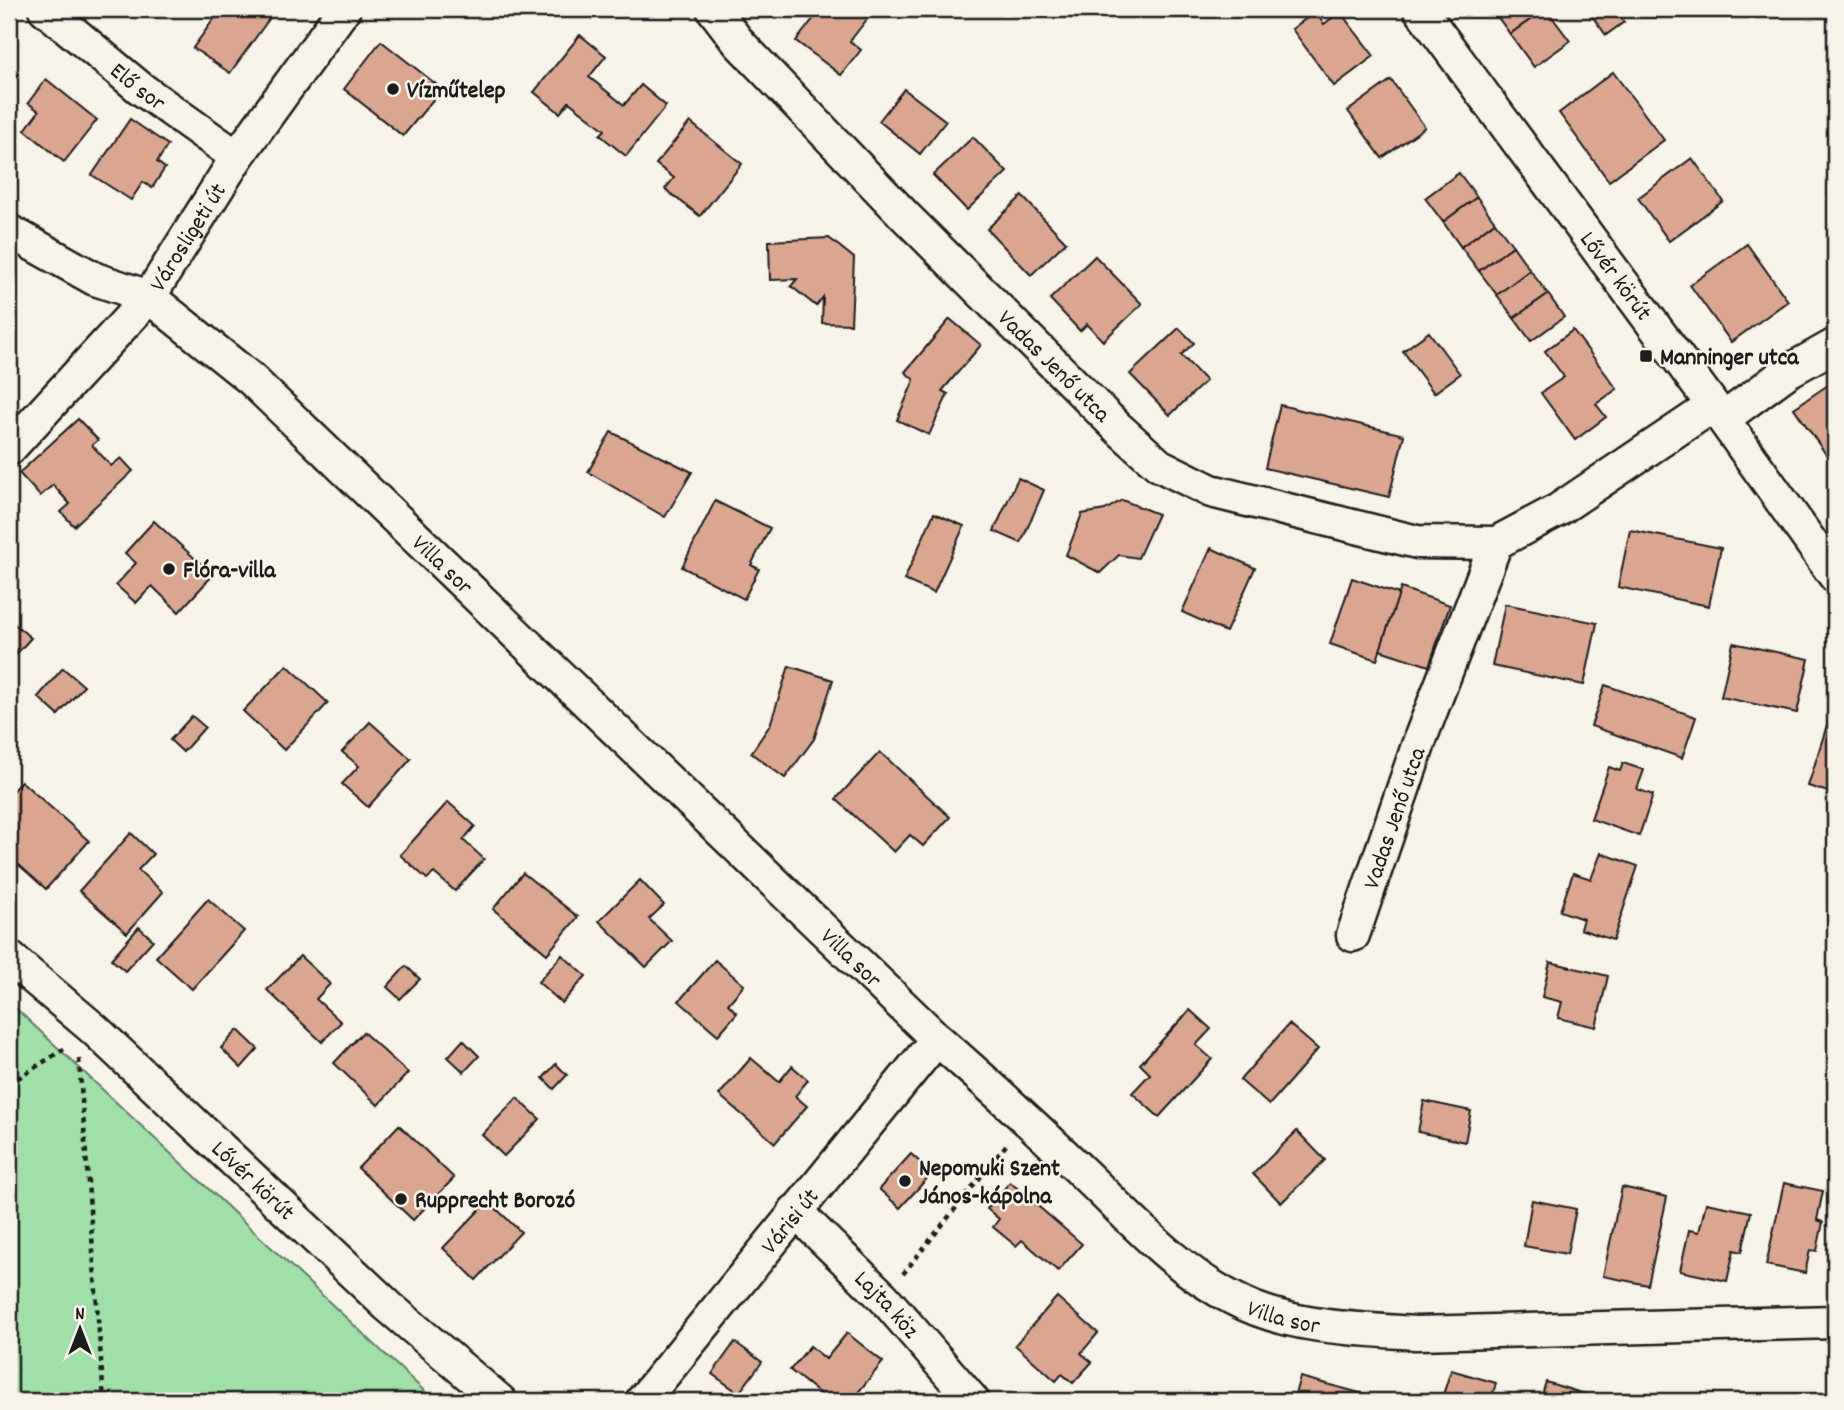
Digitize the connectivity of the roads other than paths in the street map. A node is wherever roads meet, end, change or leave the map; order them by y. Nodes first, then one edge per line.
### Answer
1 (45, 9) edge
2 (344, 9) edge
3 (713, 9) edge
4 (1420, 9) edge
5 (237, 157) junction
6 (9, 231) edge
7 (149, 297) junction
8 (1835, 345) edge
9 (1717, 413) junction
10 (9, 449) edge
11 (1496, 543) junction
12 (1835, 576) edge
13 (1353, 935) dead end
14 (9, 957) edge
15 (937, 1039) junction
16 (796, 1211) junction
17 (1835, 1322) edge
18 (498, 1400) edge
19 (642, 1401) edge
20 (973, 1401) edge

1 - 5 street, Elő sor
2 - 5 street, Városligeti út
3 - 11 street, Vadas Jenő utca
4 - 9 street, Lővér körút
5 - 7 street, Városligeti út
6 - 7 street, Villa sor
7 - 10 street, Városligeti út
7 - 15 street, Villa sor
8 - 9 street
9 - 11 street, Vadas Jenő utca
9 - 12 street, Lővér körút
11 - 13 street, Vadas Jenő utca
14 - 18 street, Lővér körút
15 - 16 street, Várisi út
15 - 17 street, Villa sor
16 - 19 street, Várisi út
16 - 20 street, Lajta köz

